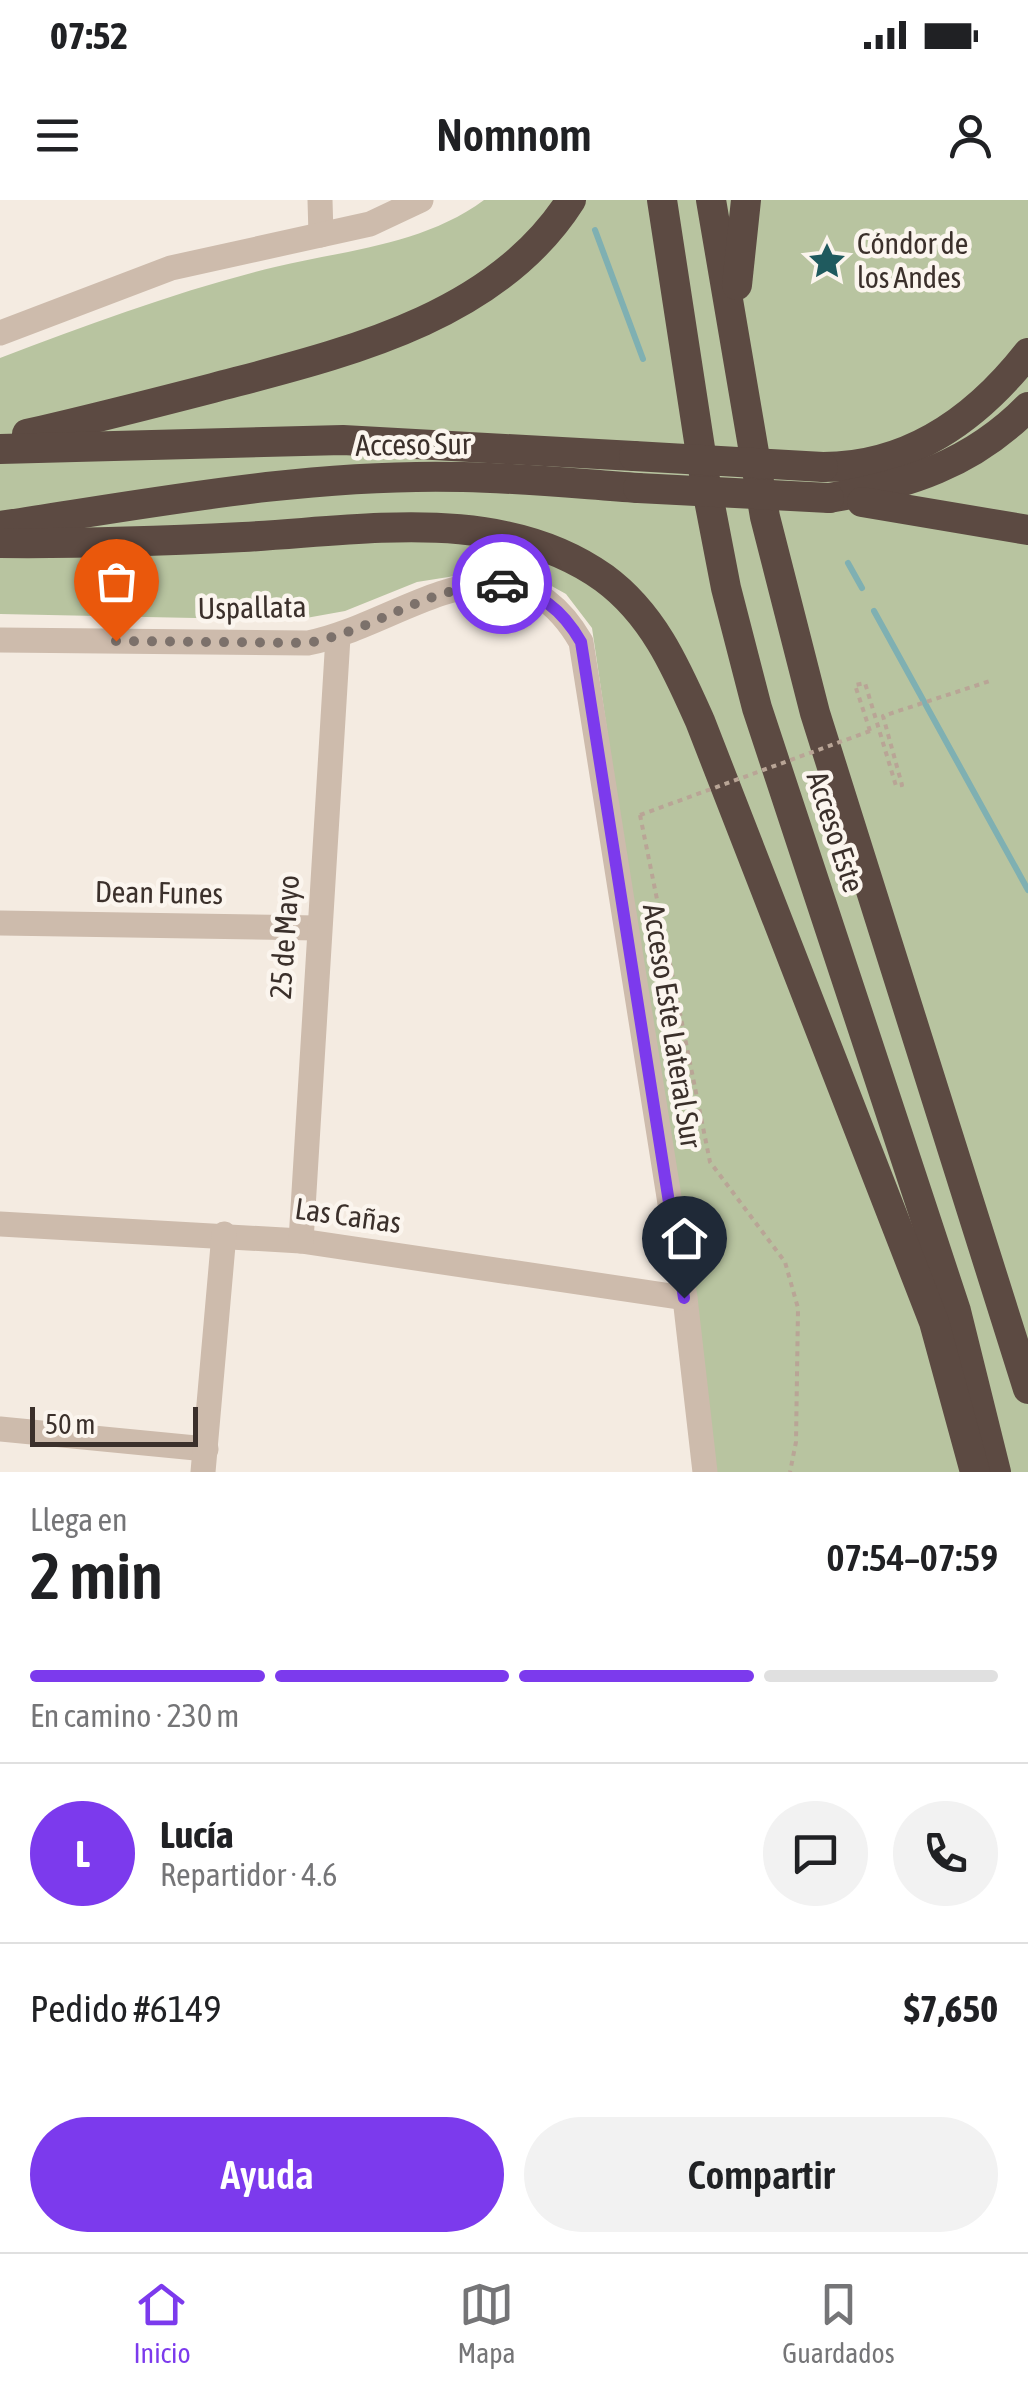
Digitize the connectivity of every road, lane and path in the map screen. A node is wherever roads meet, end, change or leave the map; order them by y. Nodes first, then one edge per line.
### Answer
1 (320, 200) edge
2 (421, 200) edge
3 (572, 200) edge
4 (662, 200) edge
5 (711, 200) edge
6 (746, 200) edge
7 (322, 235) junction
8 (0, 333) edge
9 (1028, 353) edge
10 (1028, 406) edge
11 (744, 408) junction
12 (0, 440) edge
13 (0, 449) edge
14 (829, 498) junction
15 (0, 526) edge
16 (1028, 530) edge
17 (0, 543) edge
18 (548, 602) joint
19 (338, 637) junction
20 (0, 640) edge
21 (992, 680) dead end
22 (0, 923) edge
23 (318, 928) junction
24 (0, 1224) edge
25 (224, 1234) junction
26 (301, 1240) junction
27 (684, 1298) junction
28 (1028, 1389) edge
29 (0, 1428) edge
30 (204, 1460) edge
31 (706, 1472) edge
32 (790, 1472) edge
33 (975, 1472) edge
34 (996, 1472) edge

1 - 7 street
2 - 7 street
3 - 12 highway
4 - 34 highway, Acceso Este
5 - 11 highway, Acceso Este
6 - 11 highway
7 - 8 street
9 - 13 highway, Acceso Sur, bridge
10 - 14 highway
11 - 28 highway, Acceso Este
14 - 15 highway, Acceso Sur, bridge
14 - 16 highway
17 - 33 highway
18 - 19 street, Uspallata
18 - 27 street, Acceso Este Lateral Sur
19 - 20 street, Uspallata
19 - 23 street, 25 de Mayo
21 - 32 path, bridge
22 - 23 street, Dean Funes
23 - 26 street, 25 de Mayo
24 - 25 street, Las Cañas
25 - 26 street, Las Cañas
25 - 30 street
26 - 27 street, Las Cañas
27 - 31 street, Acceso Este Lateral Sur
29 - 30 street

